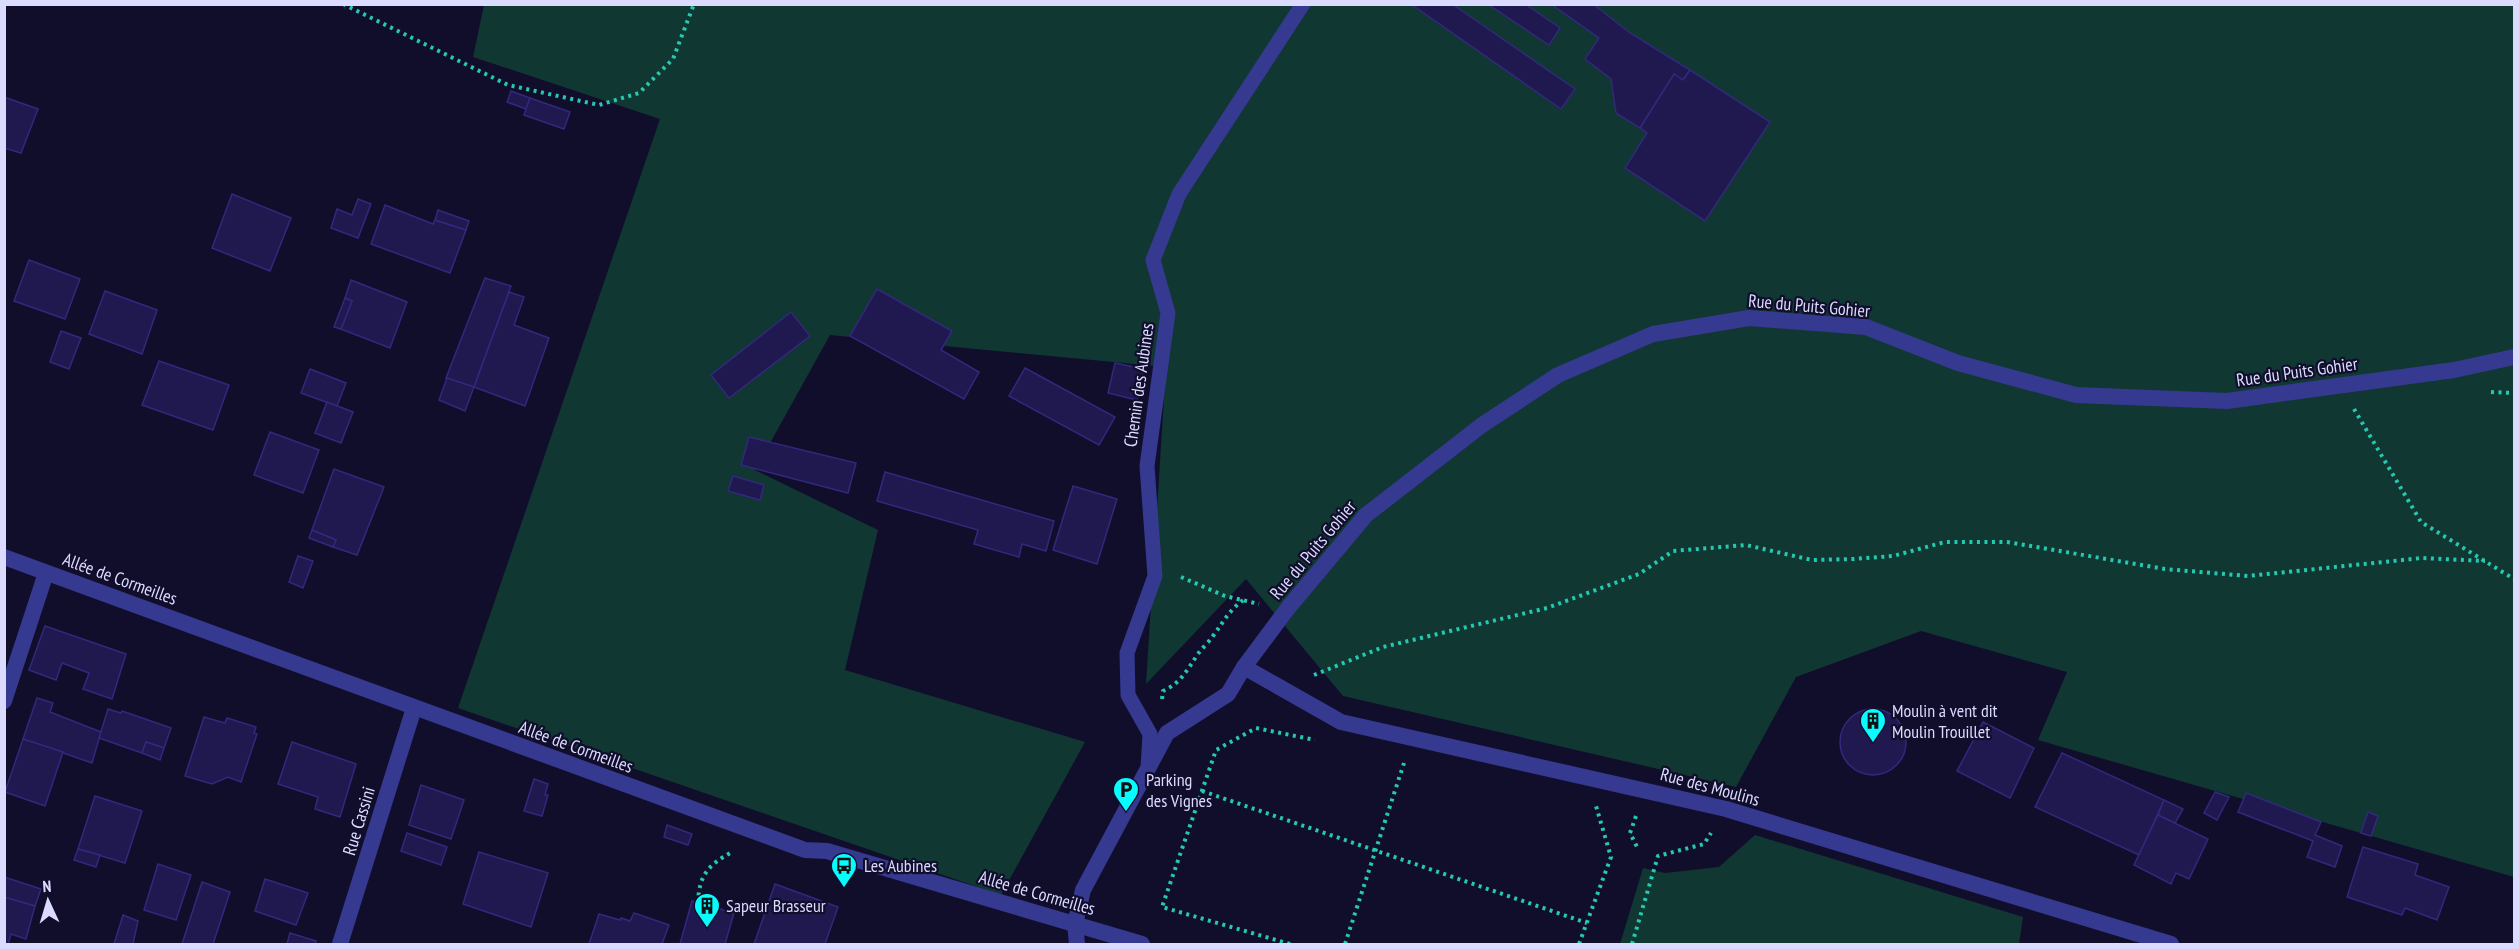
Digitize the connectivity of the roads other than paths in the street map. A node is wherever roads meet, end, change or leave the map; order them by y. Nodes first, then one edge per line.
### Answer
1 (1303, 4) edge
2 (2514, 357) edge
3 (4, 557) edge
4 (46, 573) junction
5 (1244, 667) junction
6 (4, 700) edge
7 (414, 708) junction
8 (1148, 768) junction
9 (1075, 924) junction
10 (340, 945) edge
11 (1077, 945) edge
12 (1142, 945) edge
13 (2171, 945) edge

1 - 8 lane, Chemin des Aubines
2 - 5 street, Rue du Puits Gohier
3 - 4 street, Allée de Cormeilles
4 - 6 street
4 - 7 street, Allée de Cormeilles
5 - 8 street, Rue du Puits Gohier
5 - 13 street, Rue des Moulins
7 - 9 street, Allée de Cormeilles
7 - 10 street, Rue Cassini
8 - 9 street, Rue du Puits Gohier
9 - 11 street, Rue du Puits Gohier
9 - 12 street, Allée de Cormeilles

